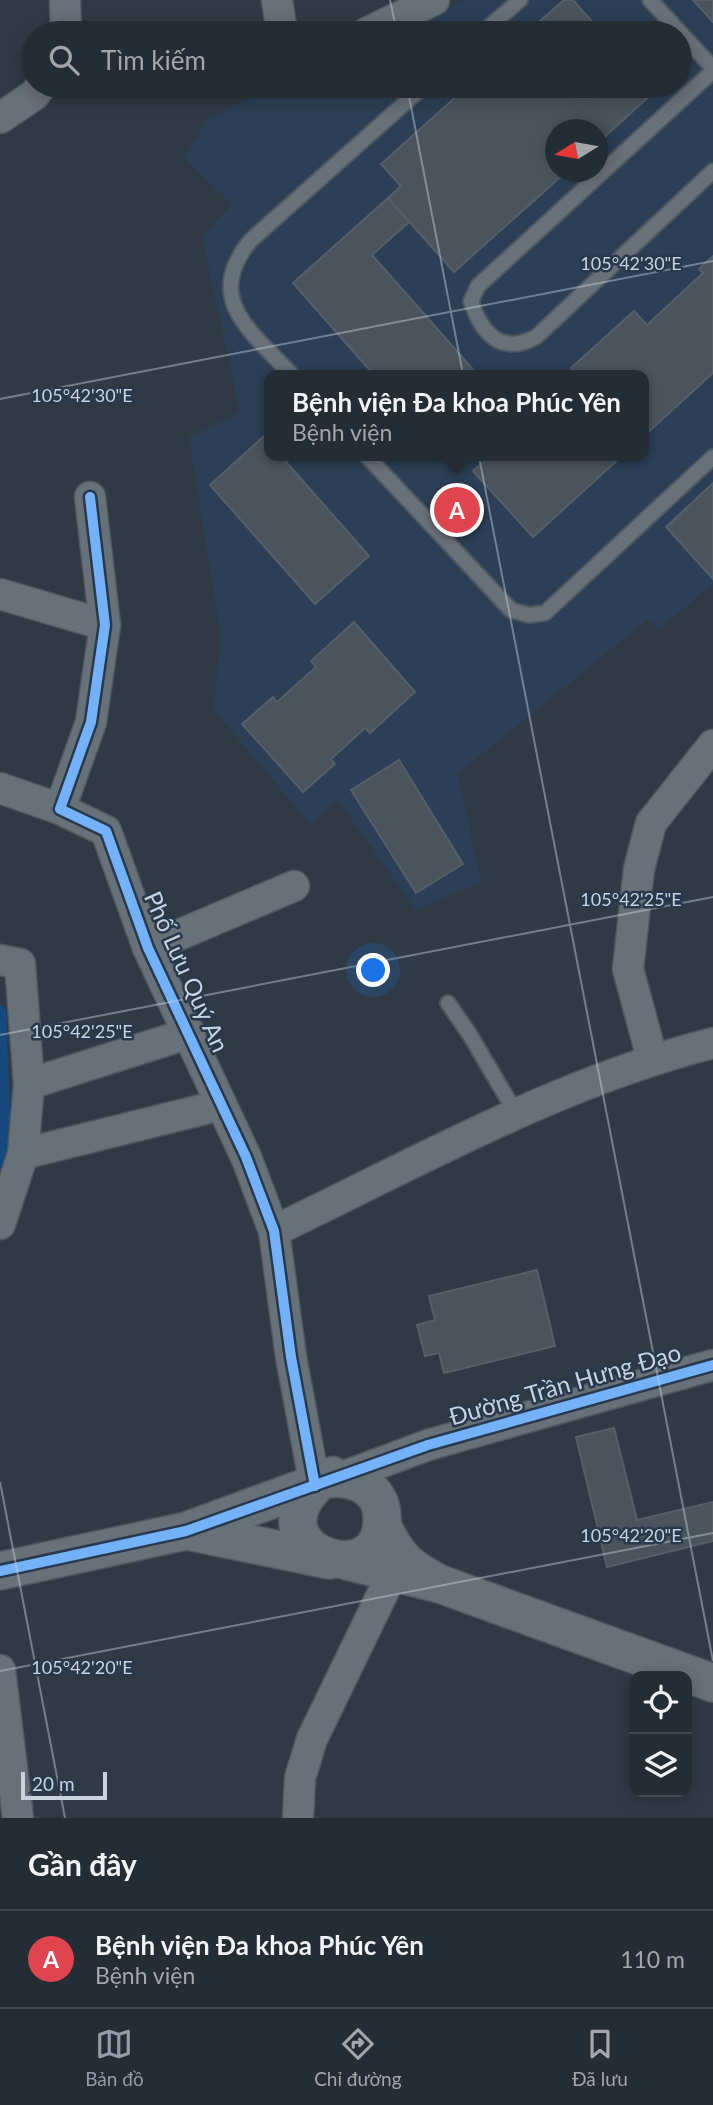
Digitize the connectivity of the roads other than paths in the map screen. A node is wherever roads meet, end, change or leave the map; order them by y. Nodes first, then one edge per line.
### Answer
1 (65, 0) edge
2 (277, 0) edge
3 (434, 0) edge
4 (520, 0) edge
5 (650, 0) edge
6 (66, 21) edge
7 (280, 21) edge
8 (391, 21) edge
9 (496, 21) edge
10 (669, 21) edge
11 (692, 46) edge
12 (713, 69) edge
13 (692, 88) edge
14 (30, 98) edge
15 (411, 98) edge
16 (682, 98) edge
17 (0, 118) edge
18 (713, 171) edge
19 (287, 370) edge
20 (713, 457) edge
21 (372, 461) edge
22 (90, 497) dead end
23 (0, 594) edge
24 (105, 625) junction
25 (713, 745) edge
26 (0, 788) edge
27 (60, 809) junction
28 (295, 886) dead end
29 (148, 948) junction
30 (0, 960) edge
31 (448, 1003) dead end
32 (190, 1033) junction
33 (713, 1042) edge
34 (652, 1058) junction
35 (29, 1084) junction
36 (221, 1105) junction
37 (517, 1115) junction
38 (23, 1154) junction
39 (0, 1224) edge
40 (274, 1231) junction
41 (713, 1365) edge
42 (428, 1445) junction
43 (321, 1473) junction
44 (382, 1519) junction
45 (186, 1531) junction
46 (340, 1561) junction
47 (0, 1571) edge
48 (393, 1572) junction
49 (440, 1584) junction
50 (0, 1670) edge
51 (713, 1683) edge
52 (18, 1818) edge
53 (298, 1818) edge

1 - 6 street
2 - 7 street
3 - 8 street
4 - 9 lane
5 - 10 lane
11 - 12 lane
12 - 13 lane
14 - 17 street
15 - 19 lane
16 - 18 lane
20 - 21 lane
22 - 24 street
23 - 24 street
24 - 27 street
25 - 34 street
26 - 27 street, Phố Lưu Quý An
27 - 29 street, Phố Lưu Quý An
28 - 29 street
29 - 32 street, Phố Lưu Quý An
30 - 35 street
31 - 37 lane
32 - 35 street
32 - 36 street, Phố Lưu Quý An
33 - 34 street
34 - 37 street
35 - 38 street
36 - 38 street
36 - 40 street, Phố Lưu Quý An
37 - 40 street
38 - 39 street
40 - 43 street, Phố Lưu Quý An
41 - 42 street, Đường Trần Hưng Đạo
42 - 43 street, Đường Trần Hưng Đạo
42 - 44 street
43 - 44 street
43 - 45 street
43 - 46 street
44 - 46 street
44 - 49 street
45 - 46 street
45 - 47 street
46 - 48 street
48 - 49 street
48 - 53 street
49 - 51 street
50 - 52 street

